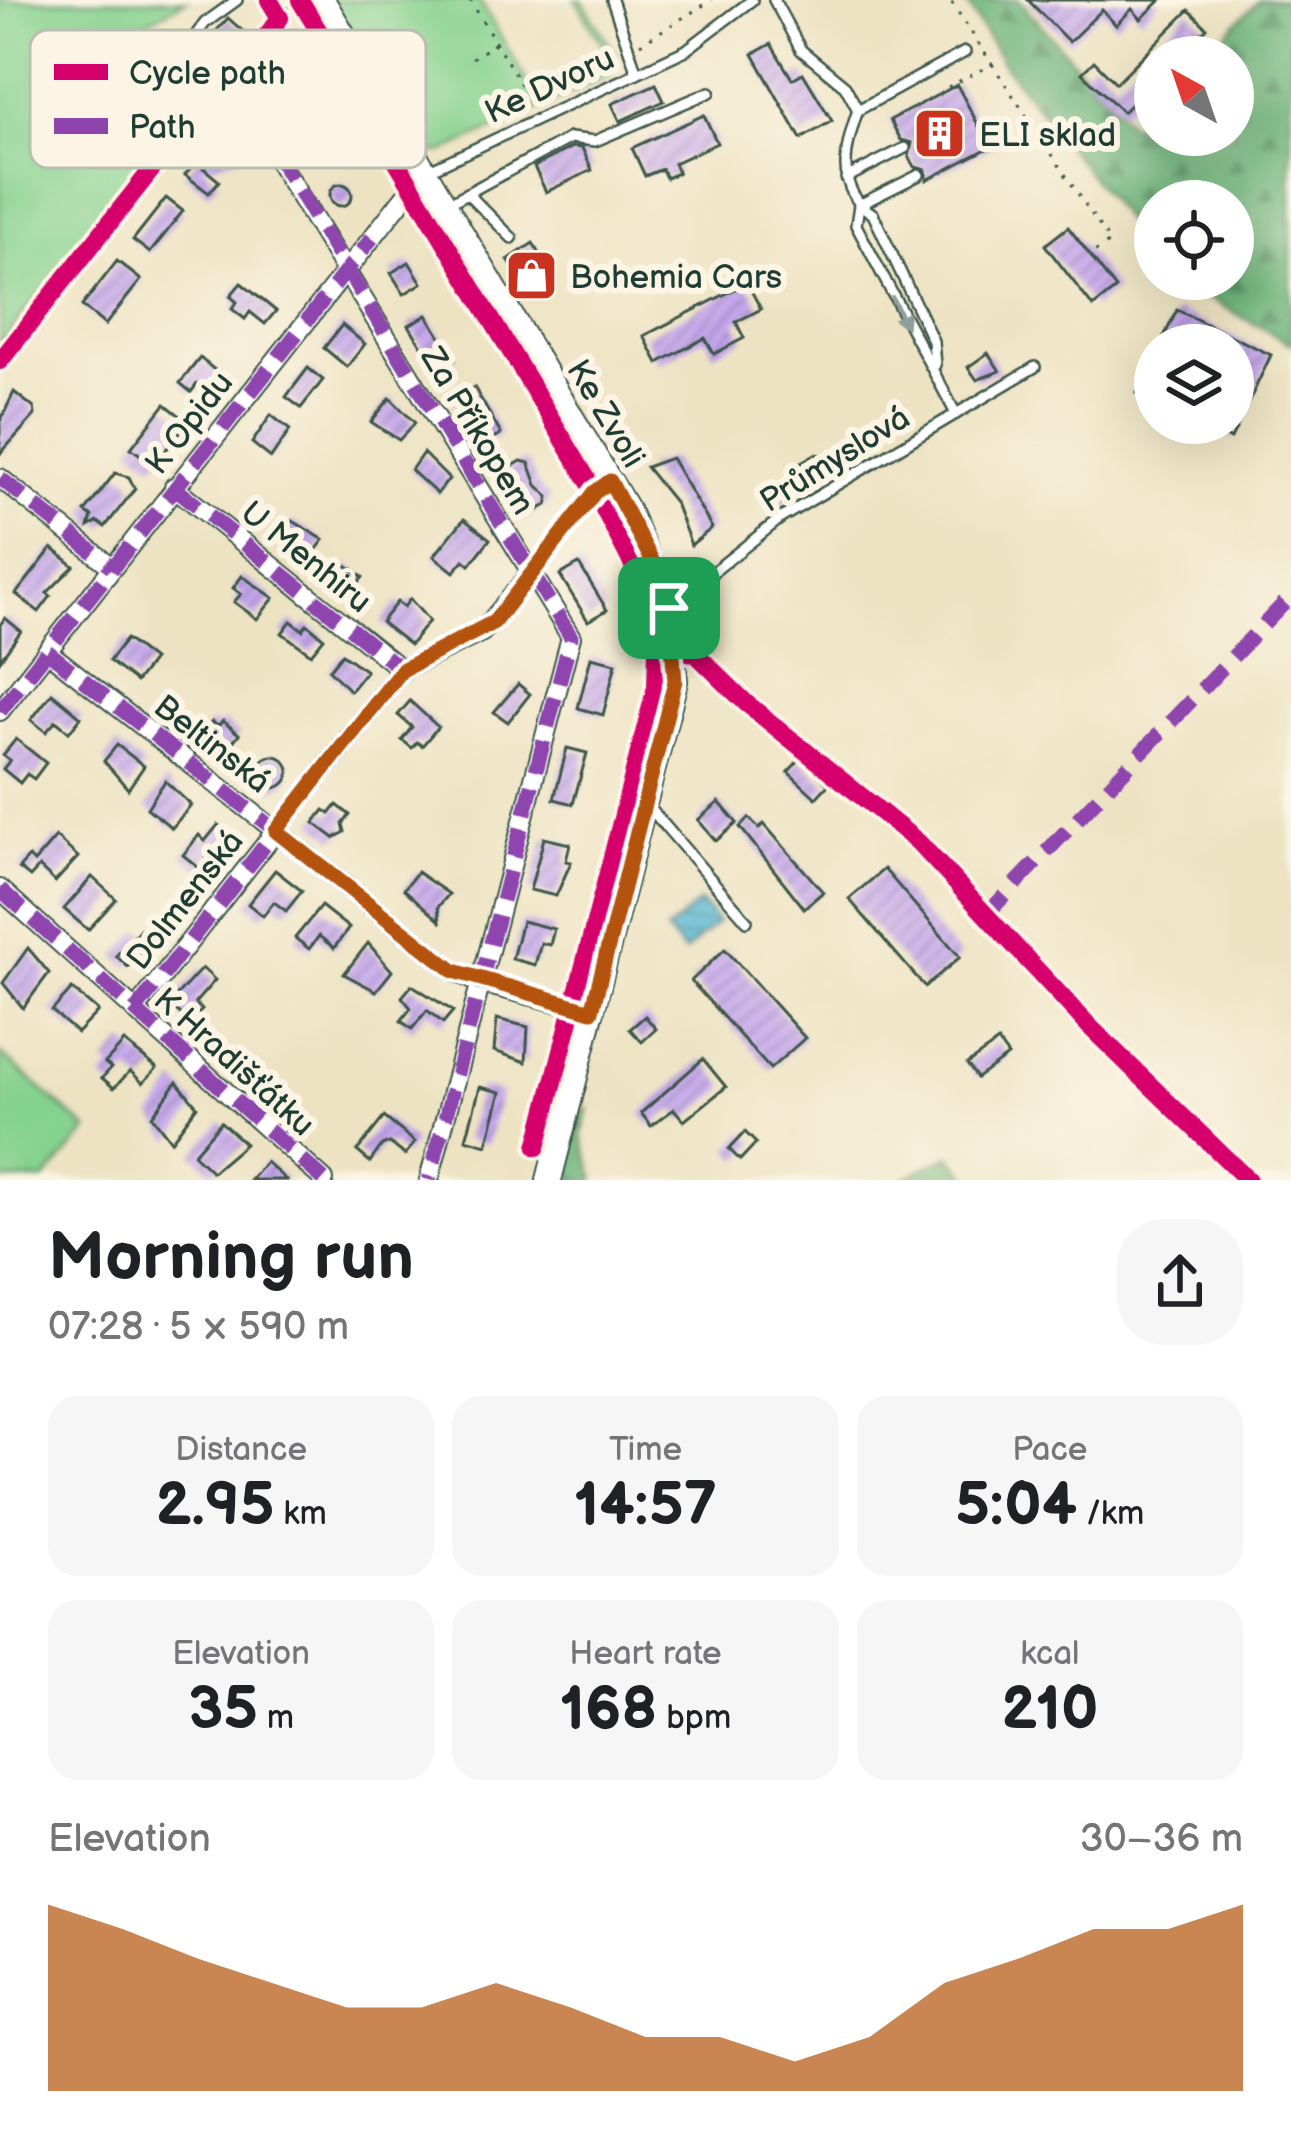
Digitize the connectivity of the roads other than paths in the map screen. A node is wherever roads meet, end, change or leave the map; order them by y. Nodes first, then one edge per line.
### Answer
1 (237, 0) edge
2 (612, 0) edge
3 (752, 0) edge
4 (774, 0) edge
5 (200, 30) edge
6 (964, 52) dead end
7 (637, 74) junction
8 (710, 92) dead end
9 (858, 110) junction
10 (904, 148) dead end
11 (153, 168) edge
12 (284, 168) edge
13 (421, 168) edge
14 (424, 172) junction
15 (919, 175) dead end
16 (846, 178) junction
17 (467, 193) junction
18 (444, 206) junction
19 (859, 206) junction
20 (512, 238) dead end
21 (347, 268) junction
22 (0, 362) edge
23 (934, 365) junction
24 (1035, 367) dead end
25 (956, 414) junction
26 (0, 478) edge
27 (174, 488) junction
28 (112, 567) junction
29 (530, 574) junction
30 (669, 608) junction
31 (47, 651) junction
32 (402, 670) junction
33 (0, 711) edge
34 (645, 802) junction
35 (276, 831) junction
36 (0, 889) edge
37 (747, 921) dead end
38 (480, 983) junction
39 (135, 1011) junction
40 (592, 1011) junction
41 (324, 1180) edge
42 (429, 1180) edge
43 (549, 1180) edge

1 - 5 lane
2 - 7 lane
3 - 7 lane, Ke Dvoru
4 - 9 lane
6 - 9 lane
7 - 14 lane, Ke Dvoru
8 - 17 lane
9 - 16 lane
10 - 16 lane
11 - 22 street, Za Příkopem
12 - 21 street, Za Příkopem
13 - 14 street, Ke Zvoli
14 - 18 street, Ke Zvoli
14 - 21 street, K Opidu
15 - 19 lane
16 - 19 lane
17 - 18 lane
17 - 20 lane
18 - 30 street, Ke Zvoli
19 -> 23 lane
19 - 23 lane
21 - 27 street, K Opidu
21 - 29 street, Za Příkopem
23 - 25 lane
24 - 25 lane, Průmyslová
25 - 30 lane, Průmyslová
26 - 28 street
27 - 28 street, K Opidu
27 - 32 street, U Menhiru
28 - 31 street, K Opidu
29 - 32 street, Dolmenská
29 - 38 street, Za Příkopem
30 - 34 street, Ke Zvoli
31 - 33 street, K Opidu
31 - 35 street, Beltinská
32 - 35 street, Dolmenská
34 - 37 lane
34 - 40 street, Ke Zvoli
35 - 38 street, Beltinská
35 - 39 street, Dolmenská
36 - 39 street, K Hradišťátku
38 - 40 street, Beltinská
38 - 42 street, Za Příkopem
39 - 41 street, K Hradišťátku
40 - 43 street, Ke Zvoli

